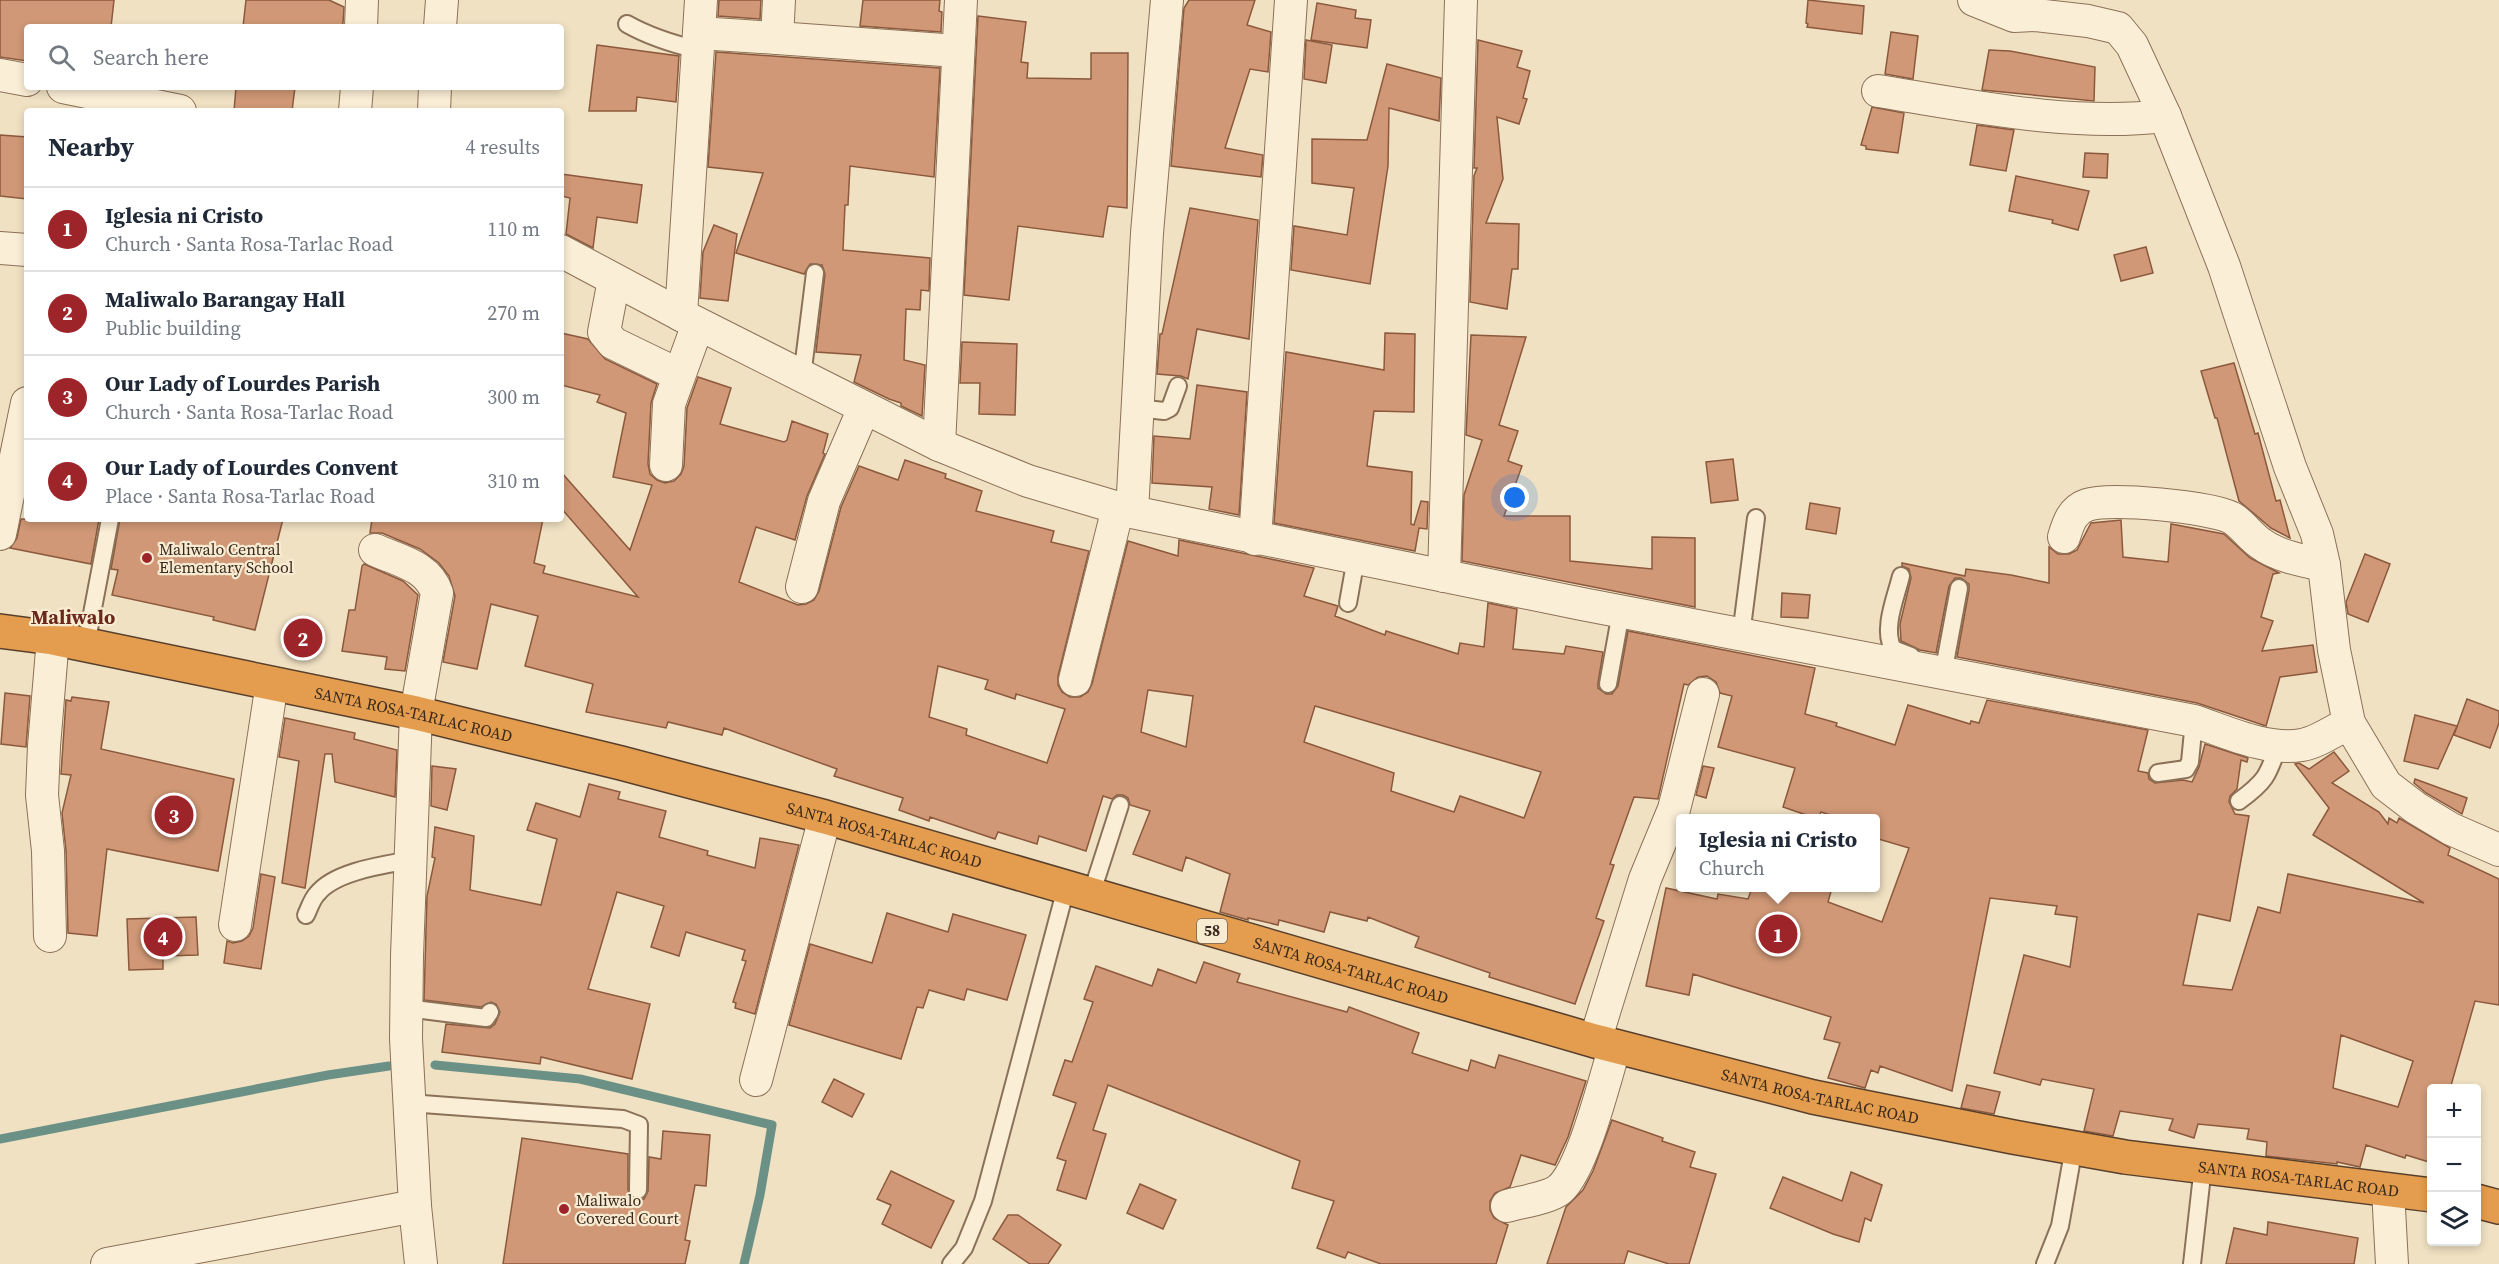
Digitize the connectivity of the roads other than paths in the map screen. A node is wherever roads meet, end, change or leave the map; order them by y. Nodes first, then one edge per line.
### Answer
1 (362, 0) edge
2 (442, 0) edge
3 (701, 0) edge
4 (779, 0) edge
5 (961, 0) edge
6 (1167, 0) edge
7 (1291, 0) edge
8 (1461, 0) edge
9 (1974, 0) edge
10 (361, 24) edge
11 (440, 24) edge
12 (627, 24) dead end
13 (777, 38) junction
14 (698, 41) junction
15 (957, 51) junction
16 (0, 75) edge
17 (24, 79) edge
18 (357, 90) edge
19 (435, 90) edge
20 (1878, 91) dead end
21 (79, 97) edge
22 (158, 108) edge
23 (355, 108) edge
24 (434, 108) edge
25 (2165, 116) junction
26 (0, 248) edge
27 (24, 250) edge
28 (564, 253) edge
29 (815, 273) dead end
30 (614, 280) junction
31 (689, 320) junction
32 (679, 375) junction
33 (802, 377) junction
34 (1178, 387) dead end
35 (864, 408) junction
36 (1137, 408) junction
37 (24, 418) edge
38 (939, 446) junction
39 (666, 465) dead end
40 (1125, 510) junction
41 (1756, 518) dead end
42 (109, 522) edge
43 (0, 534) edge
44 (2064, 537) dead end
45 (1255, 538) junction
46 (375, 550) dead end
47 (1356, 558) junction
48 (2325, 565) junction
49 (1444, 576) junction
50 (1901, 576) dead end
51 (802, 587) dead end
52 (1959, 588) dead end
53 (1348, 603) dead end
54 (1621, 612) junction
55 (0, 631) edge
56 (1741, 634) junction
57 (53, 638) junction
58 (86, 645) junction
59 (1913, 668) junction
60 (1943, 674) junction
61 (1075, 680) dead end
62 (272, 683) junction
63 (1608, 684) dead end
64 (1703, 694) dead end
65 (416, 713) junction
66 (2194, 721) junction
67 (2349, 723) junction
68 (2278, 746) junction
69 (2158, 772) dead end
70 (2239, 801) dead end
71 (1120, 805) dead end
72 (825, 817) junction
73 (2499, 850) edge
74 (411, 860) junction
75 (1079, 892) junction
76 (306, 915) dead end
77 (235, 925) dead end
78 (50, 936) dead end
79 (406, 1008) junction
80 (490, 1012) dead end
81 (1605, 1043) junction
82 (756, 1080) dead end
83 (409, 1103) junction
84 (2074, 1147) junction
85 (2203, 1166) junction
86 (638, 1190) dead end
87 (2388, 1190) junction
88 (2427, 1194) edge
89 (2481, 1203) edge
90 (415, 1206) junction
91 (1507, 1206) dead end
92 (2499, 1207) edge
93 (107, 1264) edge
94 (421, 1264) edge
95 (951, 1264) edge
96 (2045, 1264) edge
97 (2192, 1264) edge
98 (2392, 1264) edge

1 - 10 street
2 - 11 street
3 - 14 street
4 - 13 street
5 - 15 street
6 - 36 street
7 - 45 street
8 - 49 street
9 - 25 street
12 - 14 lane
13 - 14 street
13 - 15 street
14 - 31 street
15 - 38 street
16 - 17 street
18 - 23 street
19 - 24 street
20 - 25 street
21 - 22 street
25 - 48 street
26 - 27 street
28 - 30 street
29 - 33 lane
30 - 31 street
30 - 32 street
31 - 32 street
31 - 33 street
32 - 39 street
33 - 35 street
34 - 36 lane
35 - 38 street
35 - 51 street
36 - 40 street
37 - 43 street
38 - 40 street
40 - 45 street
40 - 61 street
41 - 56 lane
42 - 58 lane
44 - 48 street
45 - 47 street
46 - 65 street
47 - 49 street
47 - 53 lane
48 - 67 street
49 - 54 street
50 - 59 lane
52 - 60 lane
54 - 56 street
54 - 63 lane
55 - 57 highway, SANTA ROSA-TARLAC ROAD / 58
56 - 59 street
57 - 58 highway, SANTA ROSA-TARLAC ROAD / 58
57 - 78 street
58 - 62 highway, SANTA ROSA-TARLAC ROAD / 58
59 - 60 street
60 - 66 street
62 - 65 highway, SANTA ROSA-TARLAC ROAD / 58
62 - 77 street
64 - 81 street
65 - 72 highway, SANTA ROSA-TARLAC ROAD / 58
65 - 74 street
66 - 68 street
66 - 69 lane
67 - 68 street
67 - 73 street
68 - 70 lane
71 - 75 lane
72 - 75 highway, SANTA ROSA-TARLAC ROAD / 58
72 - 82 street
74 - 76 lane
74 - 79 street
75 - 81 highway, SANTA ROSA-TARLAC ROAD / 58
75 - 95 lane
79 - 80 lane
79 - 83 street
81 - 84 highway, SANTA ROSA-TARLAC ROAD / 58
81 - 91 street
83 - 86 lane
83 - 90 street
84 - 85 highway, SANTA ROSA-TARLAC ROAD / 58
84 - 96 lane
85 - 87 highway, SANTA ROSA-TARLAC ROAD / 58
85 - 97 lane
87 - 88 highway, SANTA ROSA-TARLAC ROAD / 58
87 - 98 street
89 - 92 highway
90 - 93 street
90 - 94 street

